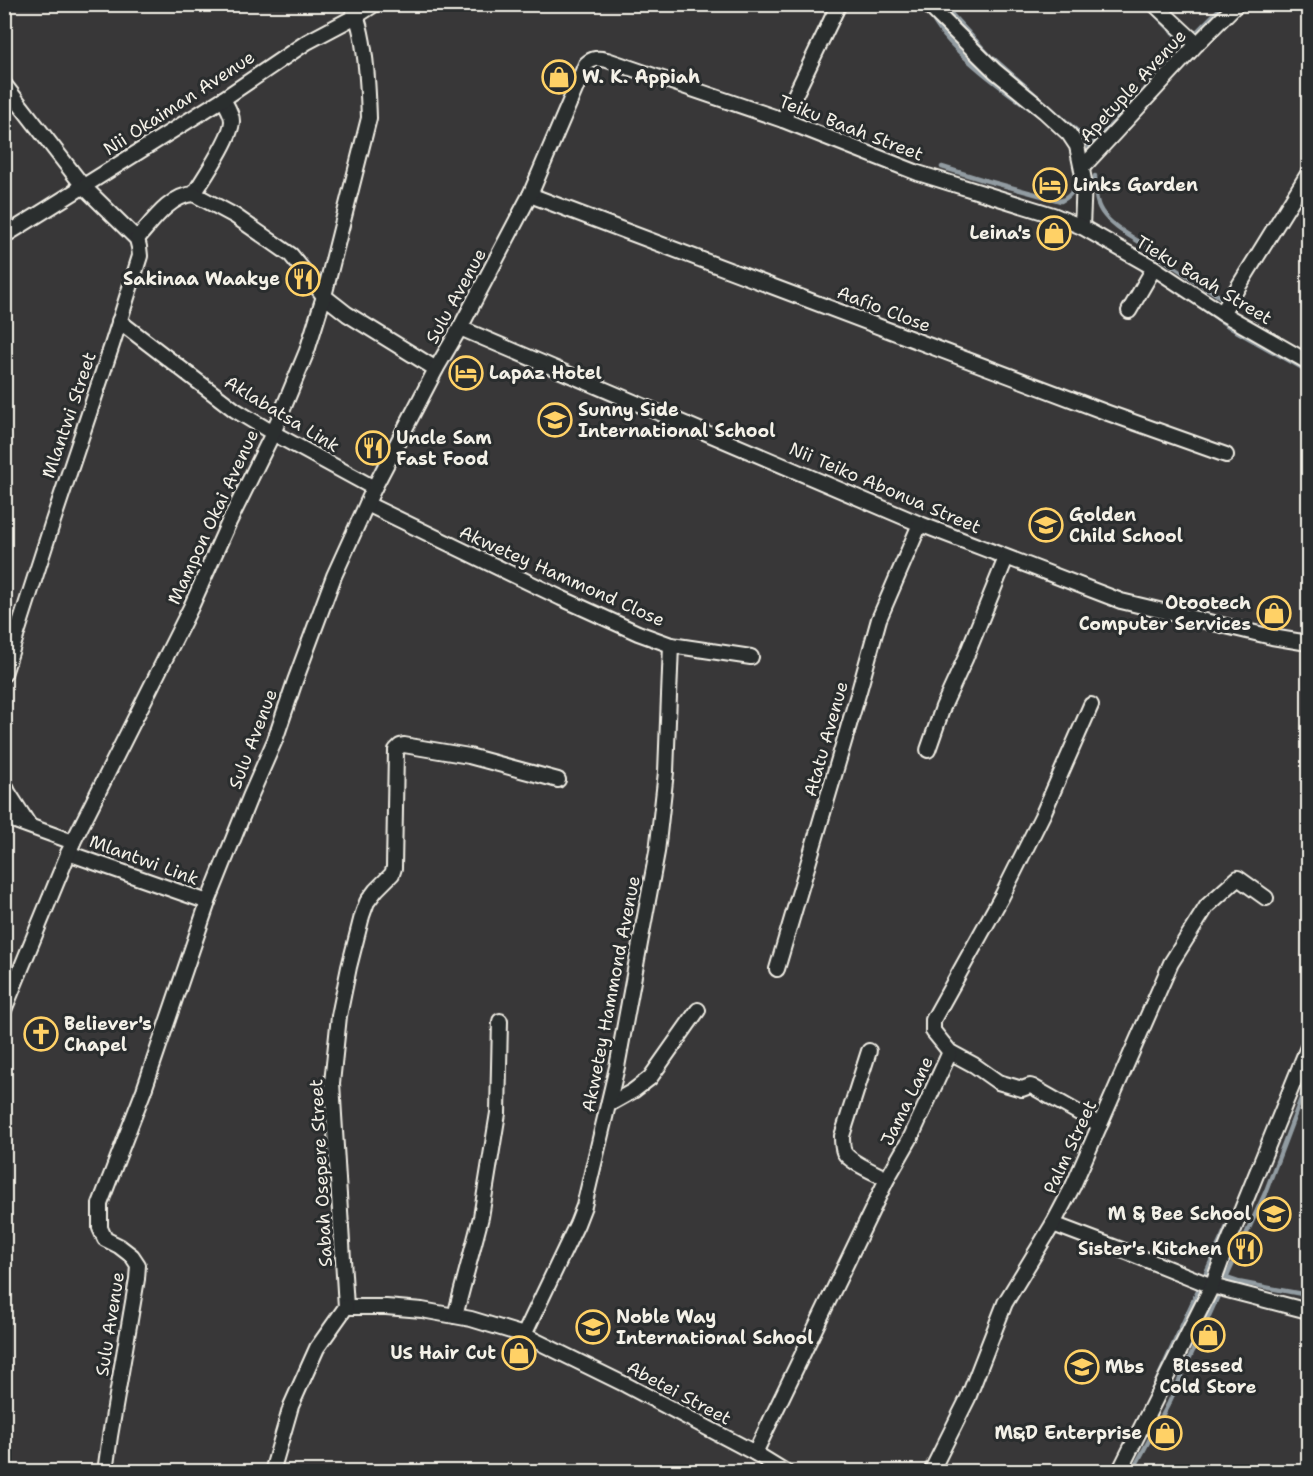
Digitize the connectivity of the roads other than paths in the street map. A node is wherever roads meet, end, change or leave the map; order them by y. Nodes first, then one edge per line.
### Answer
1 (375, 4) edge
2 (839, 4) edge
3 (927, 4) edge
4 (1154, 4) edge
5 (1237, 4) edge
6 (354, 10) edge
7 (1197, 44) junction
8 (607, 60) joint
9 (4, 84) edge
10 (223, 99) junction
11 (783, 120) junction
12 (1082, 168) junction
13 (1308, 174) edge
14 (83, 186) junction
15 (194, 194) junction
16 (530, 195) junction
17 (1082, 227) junction
18 (4, 236) edge
19 (137, 239) junction
20 (1154, 268) junction
21 (324, 297) junction
22 (1129, 311) dead end
23 (1222, 313) junction
24 (119, 321) junction
25 (460, 328) junction
26 (1308, 363) edge
27 (436, 369) junction
28 (273, 433) junction
29 (1226, 455) dead end
30 (374, 488) junction
31 (367, 504) junction
32 (920, 524) junction
33 (1006, 558) junction
34 (1308, 644) edge
35 (671, 645) junction
36 (751, 657) dead end
37 (4, 674) edge
38 (1091, 705) dead end
39 (928, 750) dead end
40 (558, 780) dead end
41 (4, 783) edge
42 (4, 817) edge
43 (28, 825) junction
44 (70, 848) junction
45 (1266, 898) dead end
46 (207, 902) junction
47 (777, 969) dead end
48 (4, 1010) edge
49 (698, 1011) dead end
50 (500, 1021) dead end
51 (1308, 1047) edge
52 (869, 1051) dead end
53 (950, 1052) junction
54 (608, 1105) junction
55 (1100, 1125) junction
56 (887, 1179) junction
57 (1053, 1224) junction
58 (1212, 1286) junction
59 (346, 1308) junction
60 (1308, 1311) edge
61 (455, 1316) junction
62 (524, 1335) junction
63 (755, 1453) junction
64 (105, 1472) edge
65 (272, 1472) edge
66 (786, 1472) edge
67 (931, 1472) edge
68 (1119, 1472) edge

1 - 6 street, Nii Okaiman Avenue
2 - 11 street
3 - 12 street
4 - 7 street
5 - 7 street, Apetuple Avenue
6 - 10 street, Nii Okaiman Avenue
6 - 21 street, Mampon Okai Avenue
7 - 12 street, Apetuple Avenue
8 - 11 street, Teiku Baah Street
8 - 16 street, Sulu Avenue
9 - 14 street
10 - 14 street, Nii Okaiman Avenue
10 - 15 street
11 - 17 street, Teiku Baah Street
12 - 17 street
13 - 23 street
14 - 18 street, Nii Okaiman Avenue
14 - 19 street
15 - 19 street
15 - 21 street
16 - 25 street, Sulu Avenue
16 - 29 street, Aafio Close
17 - 20 street, Tieku Baah Street
19 - 24 street, Mlantwi Street
20 - 22 street
20 - 23 street, Tieku Baah Street
21 - 27 street
21 - 28 street, Mampon Okai Avenue
23 - 26 street, Tieku Baah Street
24 - 28 street, Aklabatsa Link
24 - 37 street, Mlantwi Street
25 - 27 street, Sulu Avenue
25 - 32 street, Nii Teiko Abonua Street
27 - 30 street, Sulu Avenue
28 - 30 street, Aklabatsa Link
28 - 44 street, Mampon Okai Avenue
30 - 31 street, Sulu Avenue
31 - 35 street, Akwetey Hammond Close
31 - 46 street, Sulu Avenue
32 - 33 street, Nii Teiko Abonua Street
32 - 47 street, Atatu Avenue
33 - 34 street, Nii Teiko Abonua Street
33 - 39 street
35 - 36 street, Akwetey Hammond Close
35 - 54 street, Akwetey Hammond Avenue
38 - 53 street, Jama Lane
40 - 59 street, Sabah Osepere Street
41 - 43 street
42 - 43 street, Mlantwi Link
43 - 44 street, Mlantwi Link
44 - 46 street, Mlantwi Link
44 - 48 street, Mampon Okai Avenue
45 - 55 street, Palm Street
46 - 64 street, Sulu Avenue
49 - 54 street
50 - 61 street
51 - 58 street
52 - 56 street
53 - 55 street
53 - 56 street, Jama Lane
54 - 62 street, Akwetey Hammond Avenue
55 - 57 street, Palm Street
56 - 63 street, Jama Lane
57 - 58 street
57 - 67 street, Palm Street
58 - 60 street
58 - 68 street
59 - 61 street, Abetei Street
59 - 65 street
61 - 62 street, Abetei Street
62 - 63 street, Abetei Street
63 - 66 street, Abetei Street

